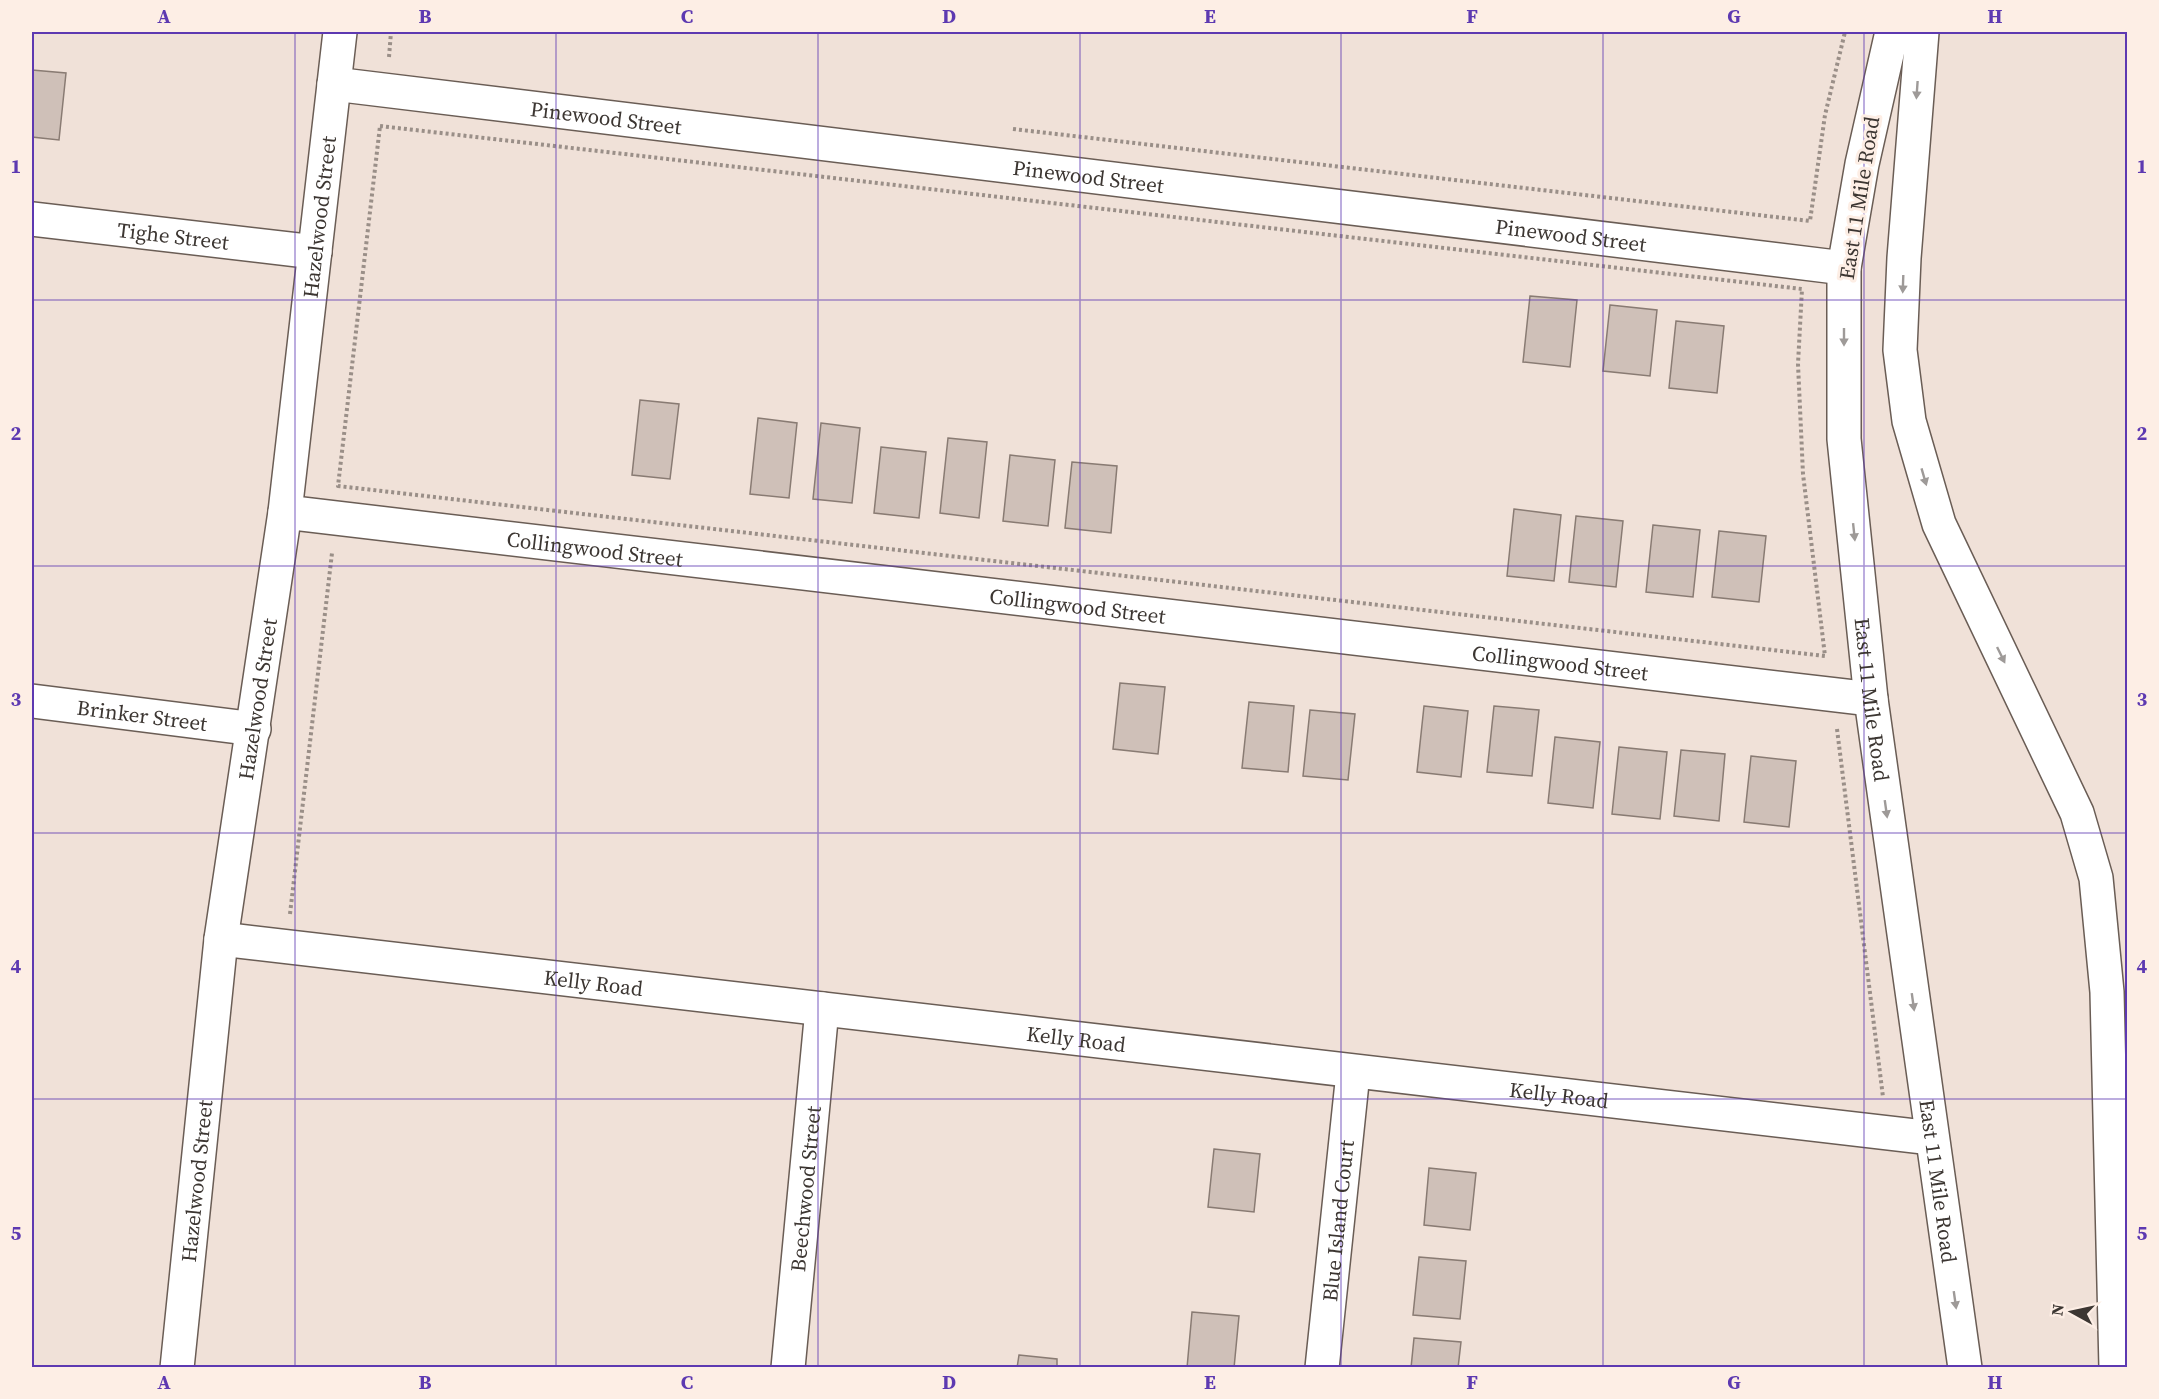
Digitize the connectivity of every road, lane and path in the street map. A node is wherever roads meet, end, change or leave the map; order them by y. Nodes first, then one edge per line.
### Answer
1 (340, 32) edge
2 (391, 32) edge
3 (1845, 32) edge
4 (1892, 32) edge
5 (1922, 32) edge
6 (400, 58) dead end
7 (334, 84) junction
8 (380, 126) dead end
9 (1004, 128) dead end
10 (32, 219) edge
11 (315, 252) junction
12 (1844, 268) junction
13 (1802, 289) dead end
14 (338, 486) dead end
15 (285, 512) junction
16 (332, 552) dead end
17 (1825, 656) dead end
18 (1871, 699) junction
19 (32, 701) edge
20 (1836, 727) dead end
21 (254, 729) junction
22 (281, 913) dead end
23 (221, 939) junction
24 (822, 1009) junction
25 (1353, 1072) junction
26 (1885, 1098) dead end
27 (1932, 1138) junction
28 (177, 1368) edge
29 (788, 1368) edge
30 (1322, 1368) edge
31 (1965, 1368) edge
32 (2116, 1368) edge

1 - 7 main road, Hazelwood Street
2 - 6 path
3 - 9 path
4 - 12 main road, East 11 Mile Road
5 -> 32 main road
7 - 11 main road, Hazelwood Street
7 - 12 main road, Pinewood Street
8 - 14 path
10 - 11 main road, Tighe Street
11 - 15 main road, Hazelwood Street
12 -> 18 main road, East 11 Mile Road
13 - 17 path
15 - 18 main road, Collingwood Street
15 - 21 main road, Hazelwood Street
16 - 22 path
18 -> 27 main road, East 11 Mile Road
19 - 21 main road, Brinker Street
20 - 26 path
21 - 23 main road, Hazelwood Street
23 - 24 main road, Kelly Road
23 - 28 main road, Hazelwood Street
24 - 25 main road, Kelly Road
24 - 29 main road, Beechwood Street
25 - 27 main road, Kelly Road
25 - 30 main road, Blue Island Court
27 -> 31 main road, East 11 Mile Road

